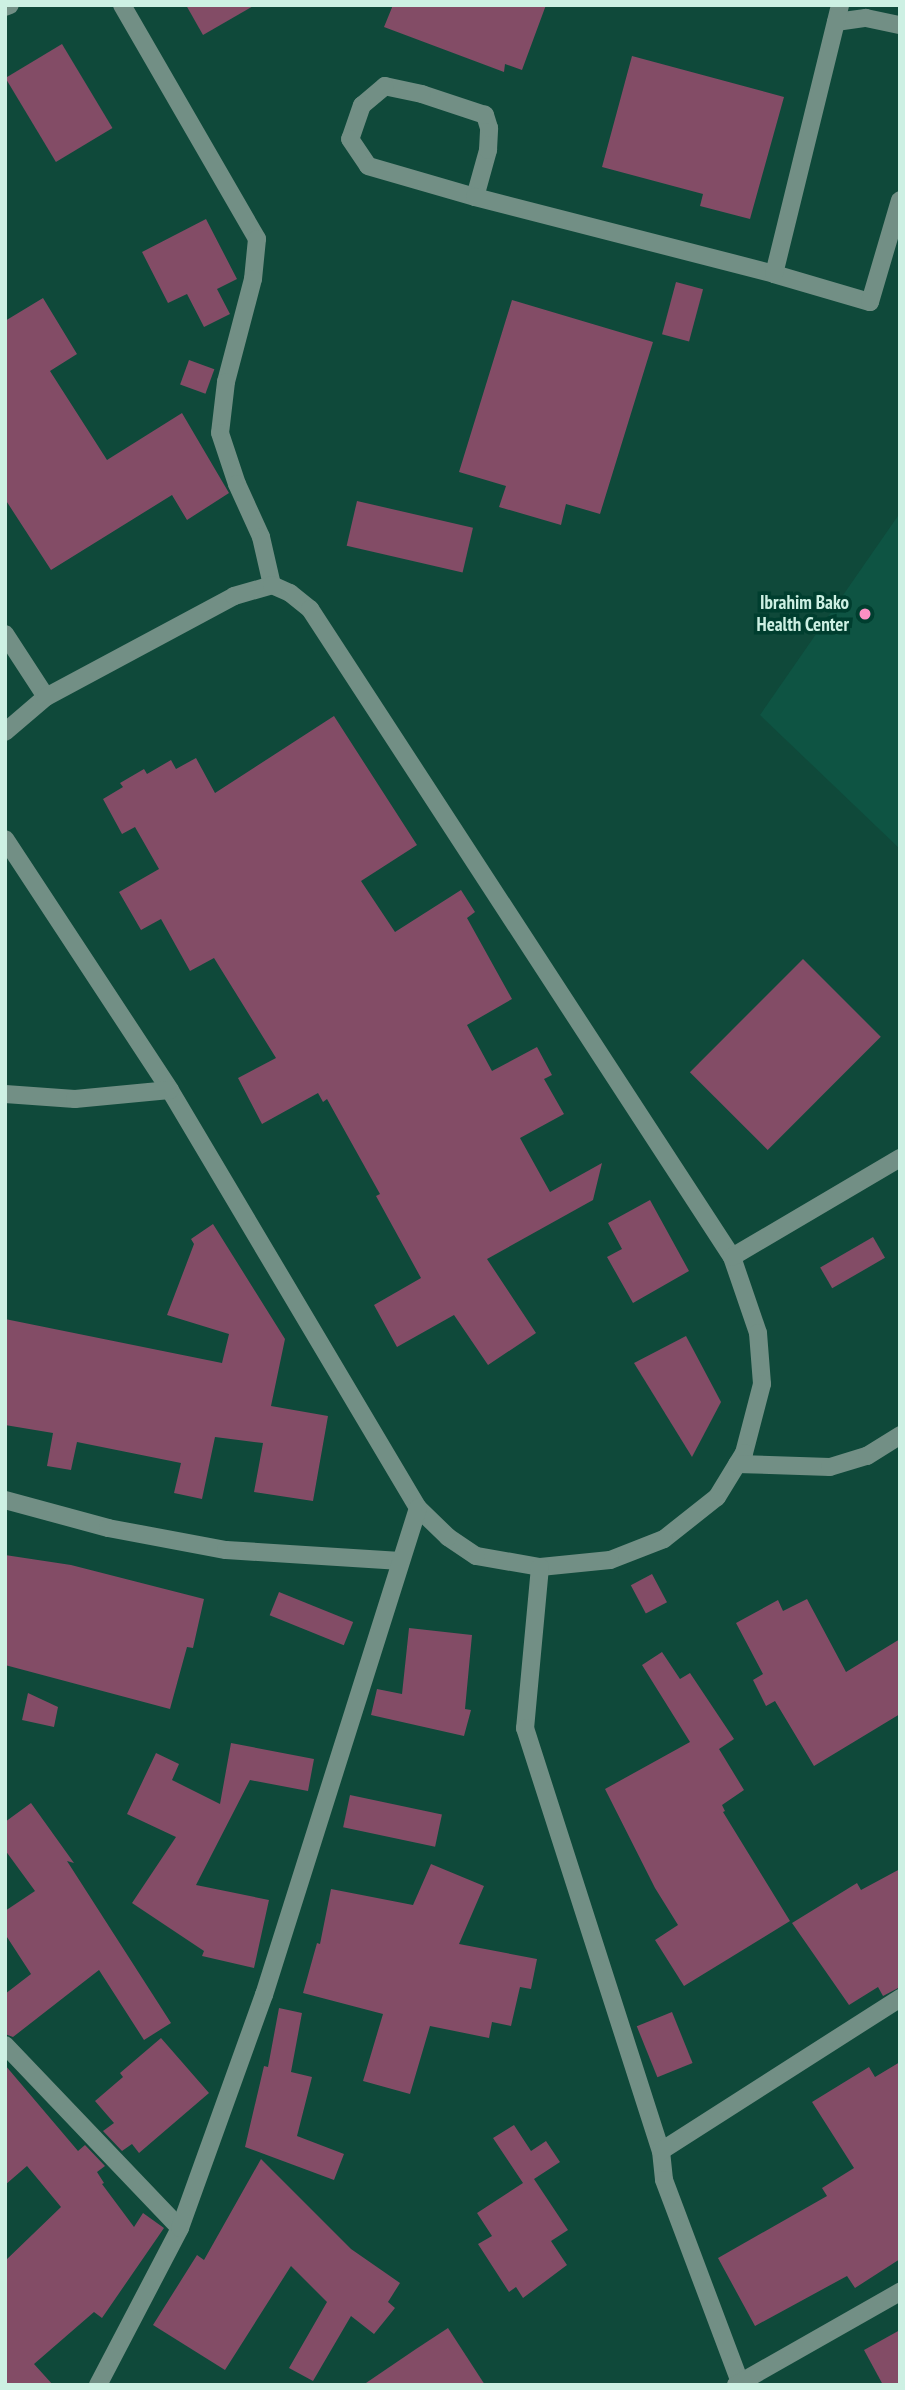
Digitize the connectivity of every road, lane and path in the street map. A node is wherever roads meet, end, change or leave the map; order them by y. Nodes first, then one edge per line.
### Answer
1 (122, 5) edge
2 (838, 14) edge
3 (900, 25) edge
4 (475, 197) junction
5 (900, 200) edge
6 (774, 274) junction
7 (272, 585) junction
8 (5, 634) edge
9 (46, 697) junction
10 (5, 732) edge
11 (5, 839) edge
12 (170, 1090) junction
13 (5, 1094) edge
14 (900, 1158) edge
15 (732, 1257) junction
16 (900, 1435) edge
17 (737, 1464) junction
18 (5, 1500) edge
19 (418, 1508) junction
20 (401, 1561) junction
21 (540, 1567) junction
22 (900, 1998) edge
23 (5, 2045) edge
24 (661, 2151) junction
25 (180, 2228) junction
26 (900, 2292) edge
27 (739, 2384) edge
28 (98, 2385) edge

1 - 7 street
2 - 3 street
2 - 6 street
4 - 4 street
4 - 6 street
5 - 6 street
7 - 9 street
7 - 15 street
8 - 9 street
9 - 10 street
11 - 12 street
12 - 13 street
12 - 19 street
14 - 15 street
15 - 17 street
16 - 17 street
17 - 21 street
18 - 20 street
19 - 20 street
19 - 21 street
20 - 25 street
21 - 24 street
22 - 24 street
23 - 25 street
24 - 27 street
25 - 28 street
26 - 27 street

